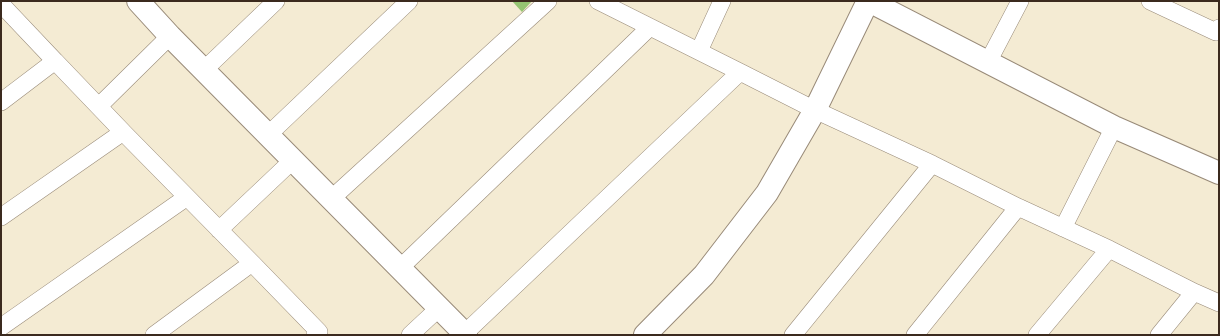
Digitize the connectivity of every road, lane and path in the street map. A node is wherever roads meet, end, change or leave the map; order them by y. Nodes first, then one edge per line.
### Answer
1 (138, 1) edge
2 (276, 1) edge
3 (408, 1) edge
4 (548, 1) edge
5 (598, 1) edge
6 (722, 1) edge
7 (869, 1) edge
8 (1020, 1) edge
9 (1150, 1) edge
10 (1, 4) edge
11 (650, 27) junction
12 (1218, 31) edge
13 (170, 36) junction
14 (699, 51) junction
15 (55, 61) junction
16 (988, 62) junction
17 (204, 70) junction
18 (740, 72) junction
19 (1, 102) edge
20 (98, 106) junction
21 (815, 110) junction
22 (1114, 127) junction
23 (123, 132) junction
24 (268, 135) junction
25 (292, 160) junction
26 (932, 164) junction
27 (1218, 169) edge
28 (187, 197) junction
29 (332, 199) junction
30 (1018, 207) junction
31 (1, 217) edge
32 (1063, 228) junction
33 (219, 230) junction
34 (1109, 249) junction
35 (252, 263) junction
36 (400, 268) junction
37 (1194, 292) junction
38 (1219, 303) edge
39 (439, 308) junction
40 (1, 327) edge
41 (319, 334) edge
42 (465, 334) edge
43 (154, 335) edge
44 (410, 335) edge
45 (645, 335) edge
46 (793, 335) edge
47 (915, 335) edge
48 (1037, 335) edge
49 (1159, 335) edge

1 - 13 street
2 - 17 street
3 - 24 street
4 - 29 street
5 - 11 street
6 - 14 street
7 - 16 street
7 - 21 street
8 - 16 street
9 - 12 street
10 - 15 street
11 - 14 street
11 - 36 street
13 - 17 street
13 - 20 street
14 - 18 street
15 - 19 street
15 - 20 street
16 - 22 street
17 - 24 street
18 - 21 street
18 - 42 street
20 - 23 street
21 - 26 street
21 - 45 street
22 - 27 street
22 - 32 street
23 - 28 street
23 - 31 street
24 - 25 street
25 - 29 street
25 - 33 street
26 - 30 street
26 - 46 street
28 - 33 street
28 - 40 street
29 - 36 street
30 - 32 street
30 - 47 street
32 - 34 street
33 - 35 street
34 - 37 street
34 - 48 street
35 - 41 street
35 - 43 street
36 - 39 street
37 - 38 street
37 - 49 street
39 - 42 street
39 - 44 street

